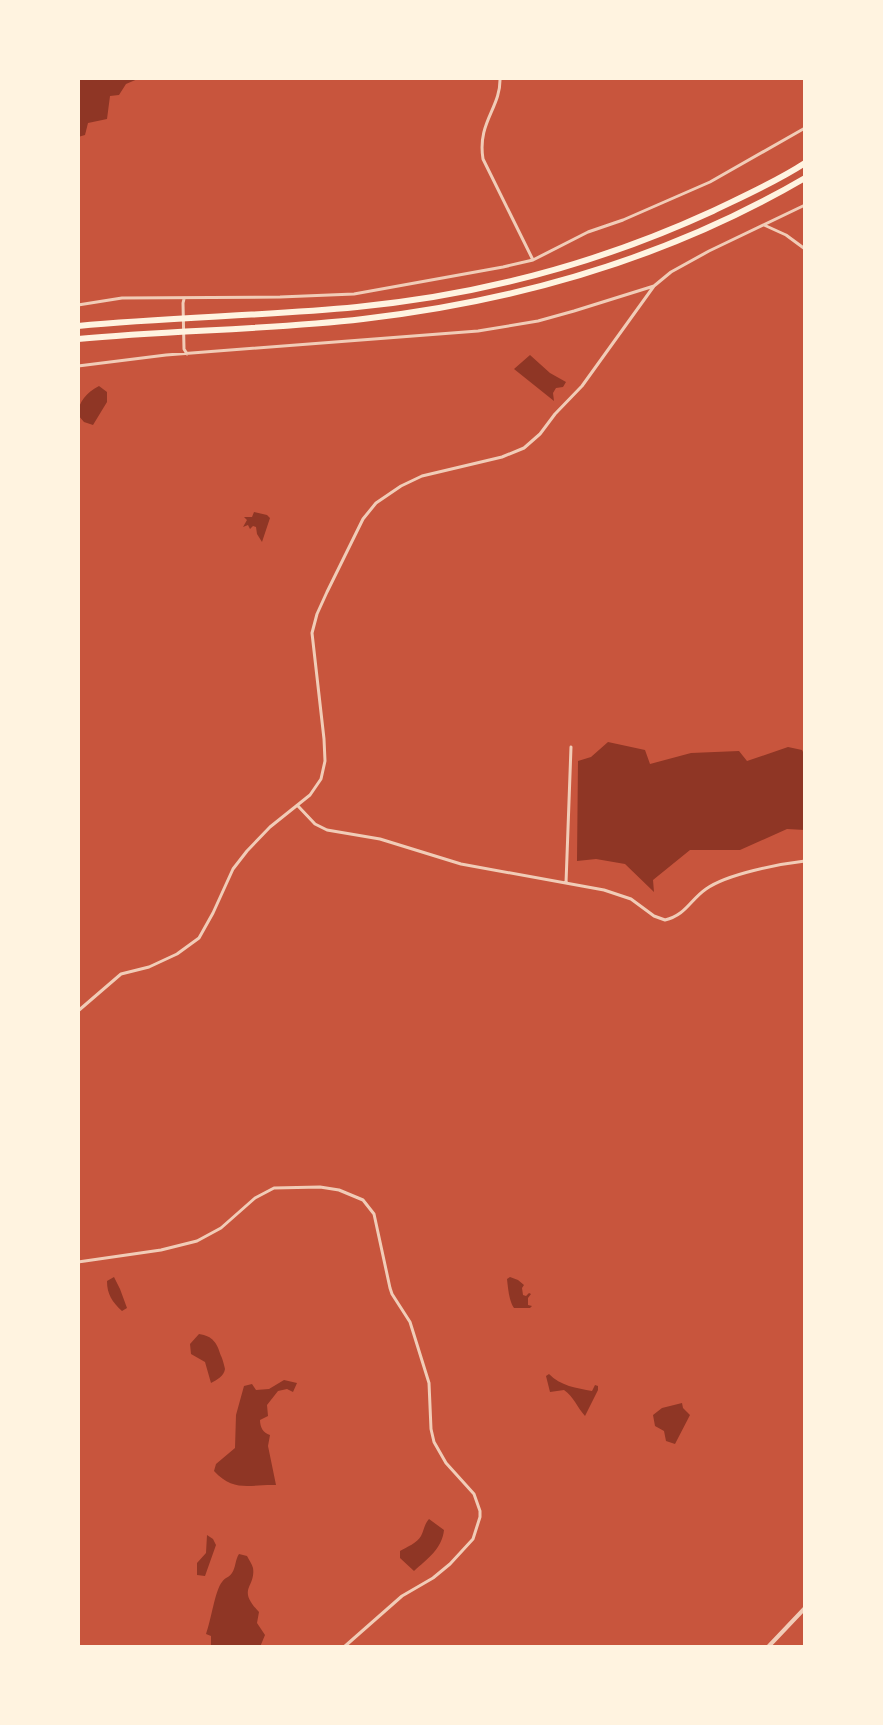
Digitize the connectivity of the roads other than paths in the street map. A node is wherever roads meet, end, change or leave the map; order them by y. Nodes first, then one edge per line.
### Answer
1 (500, 78) edge
2 (805, 128) edge
3 (805, 163) edge
4 (805, 178) edge
5 (805, 205) edge
6 (764, 225) junction
7 (805, 249) edge
8 (533, 260) junction
9 (654, 286) junction
10 (184, 300) junction
11 (78, 305) edge
12 (78, 326) edge
13 (78, 339) edge
14 (187, 354) junction
15 (78, 366) edge
16 (571, 747) dead end
17 (298, 806) junction
18 (805, 861) edge
19 (566, 883) junction
20 (78, 1011) edge
21 (78, 1262) edge
22 (805, 1608) edge
23 (344, 1647) edge
24 (768, 1647) edge

1 - 8 street
2 - 8 street
3 - 12 highway
4 - 13 highway
5 - 6 street
6 - 7 street
6 - 9 street
8 - 10 street
9 - 14 street
9 - 17 street
10 - 11 street
10 - 14 street
14 - 15 street
16 - 19 street
17 - 19 street
17 - 20 street
18 - 19 street
21 - 23 street
22 - 24 street

